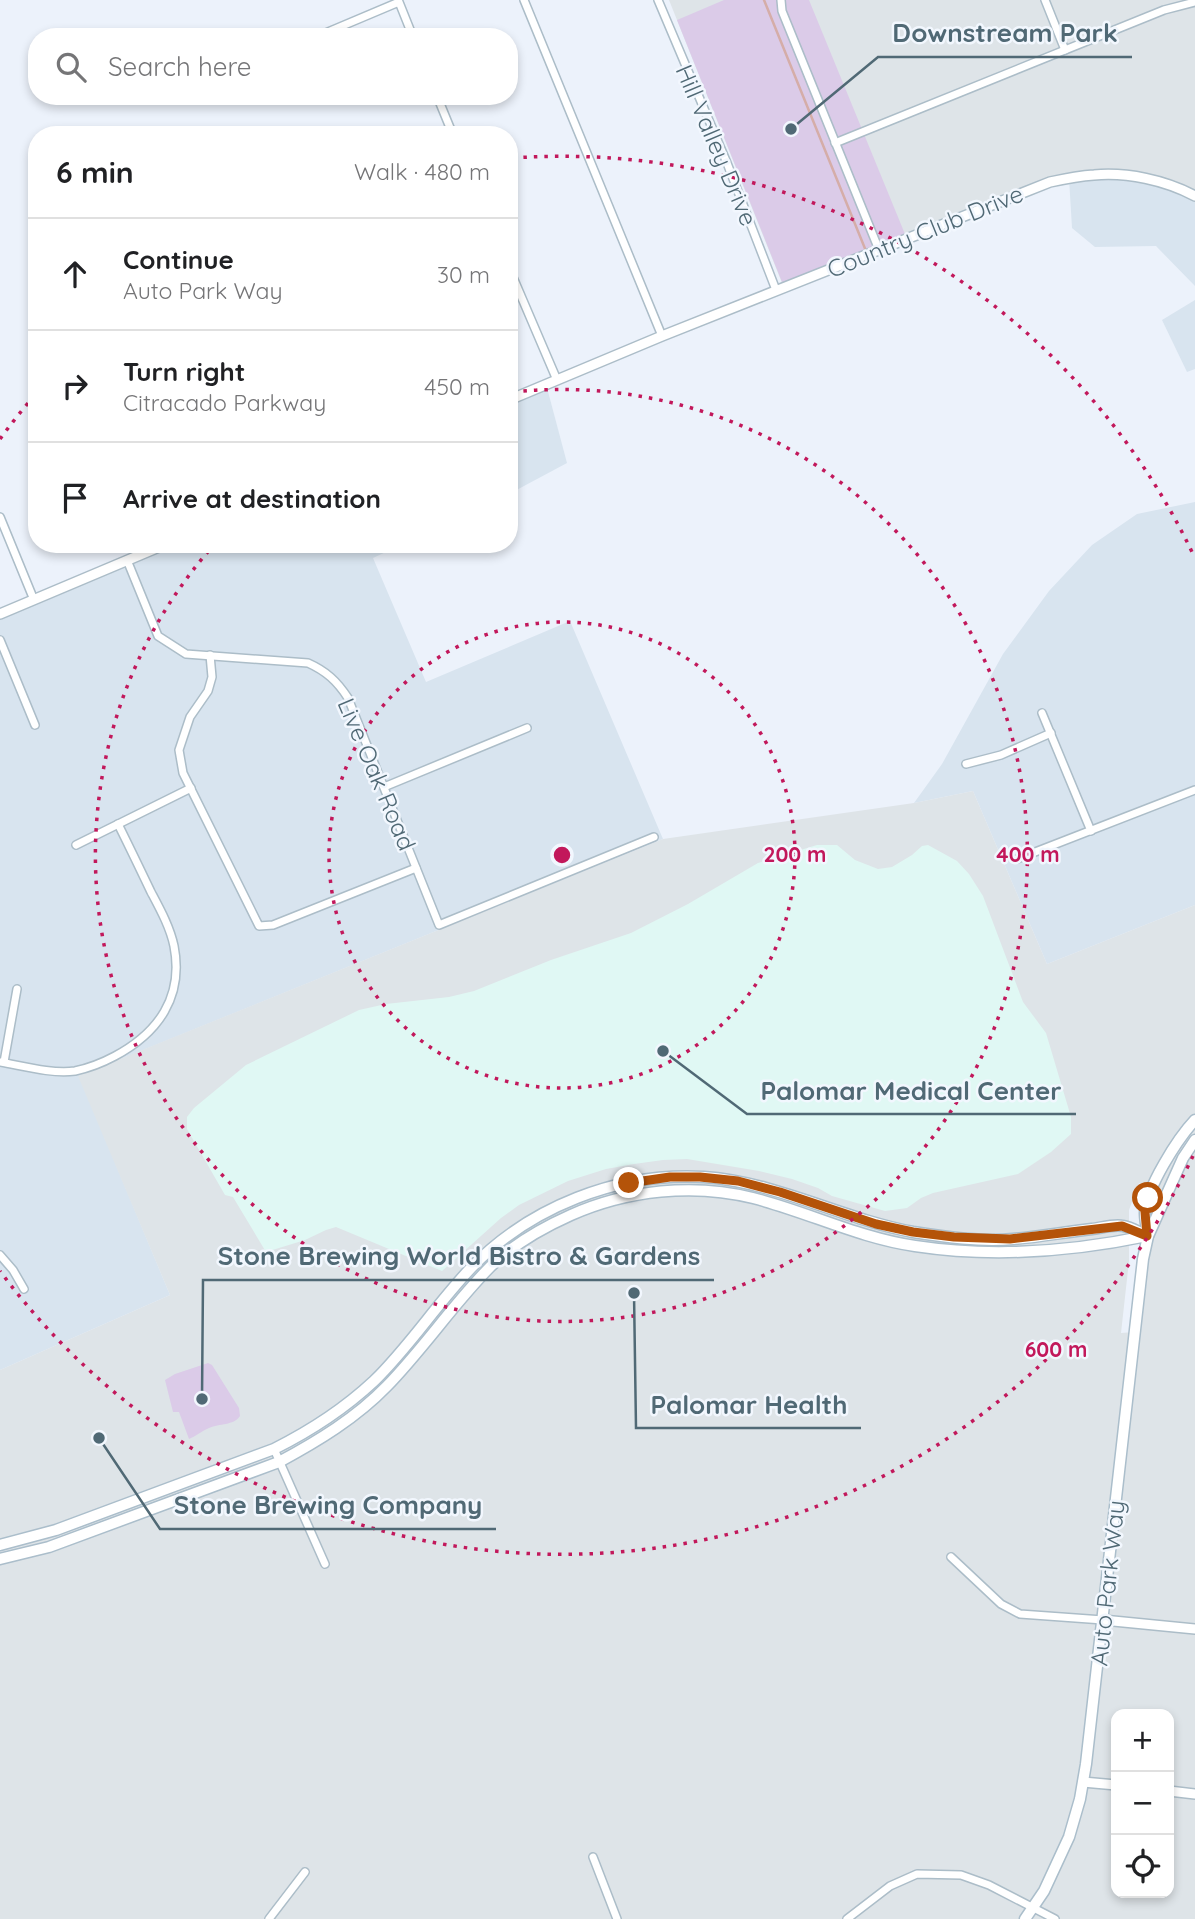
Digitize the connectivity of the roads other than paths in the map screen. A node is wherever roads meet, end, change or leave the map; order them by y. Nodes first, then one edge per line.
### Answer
1 (524, 0) edge
2 (657, 0) edge
3 (781, 0) edge
4 (1045, 0) edge
5 (1195, 2) edge
6 (338, 28) edge
7 (409, 28) edge
8 (1065, 50) junction
9 (441, 105) edge
10 (449, 126) edge
11 (835, 143) junction
12 (1195, 195) edge
13 (879, 250) junction
14 (518, 289) edge
15 (776, 290) junction
16 (662, 336) junction
17 (556, 380) junction
18 (518, 396) edge
19 (0, 517) edge
20 (144, 553) edge
21 (127, 560) junction
22 (34, 600) junction
23 (0, 614) edge
24 (0, 640) edge
25 (210, 655) junction
26 (1042, 713) dead end
27 (36, 725) dead end
28 (527, 728) dead end
29 (1051, 733) junction
30 (967, 764) dead end
31 (384, 787) junction
32 (191, 788) junction
33 (1195, 790) edge
34 (118, 824) junction
35 (1091, 831) junction
36 (654, 837) dead end
37 (76, 845) dead end
38 (1017, 859) dead end
39 (416, 868) junction
40 (17, 989) dead end
41 (2, 1062) edge
42 (1195, 1120) edge
43 (1195, 1140) edge
44 (1147, 1236) junction
45 (0, 1255) edge
46 (24, 1289) dead end
47 (274, 1449) junction
48 (279, 1462) junction
49 (0, 1545) edge
50 (951, 1557) dead end
51 (0, 1559) edge
52 (325, 1564) dead end
53 (1103, 1620) junction
54 (1195, 1629) edge
55 (1083, 1782) junction
56 (1111, 1785) edge
57 (1174, 1792) edge
58 (1195, 1794) edge
59 (593, 1857) dead end
60 (305, 1872) dead end
61 (1033, 1907) junction
62 (269, 1919) edge
63 (617, 1919) edge
64 (847, 1919) edge
65 (1026, 1919) edge
66 (1055, 1919) edge

1 - 16 street
2 - 15 street, Hill Valley Drive
3 - 11 street
4 - 8 street
5 - 8 street
6 - 7 street
8 - 11 street
9 - 10 street
11 - 13 street
12 - 13 street, Country Club Drive
13 - 15 street, Country Club Drive
14 - 17 street
15 - 16 street, Country Club Drive
16 - 17 street, Country Club Drive
17 - 18 street, Country Club Drive
19 - 22 street
20 - 21 street
21 - 22 street
21 - 25 street, Live Oak Road
22 - 23 street
24 - 27 street
25 - 31 street, Live Oak Road
25 - 32 street
26 - 29 street
28 - 31 street
29 - 30 street
29 - 35 street
31 - 39 street, Live Oak Road
32 - 34 street
32 - 39 street
33 - 35 street
34 - 37 street
34 - 41 street
35 - 38 street
36 - 39 street, Live Oak Road
40 - 41 street
42 - 44 main road, Auto Park Way
43 - 44 main road, Auto Park Way
44 - 47 main road
44 - 48 main road
44 - 53 main road, Auto Park Way
45 - 46 street
47 - 48 street
47 - 49 main road
48 - 51 main road
48 - 52 street
50 - 53 street
53 - 54 street
53 - 55 main road, Auto Park Way
55 - 56 street
55 - 61 main road, Auto Park Way
57 - 58 street
59 - 63 street
60 - 62 street
61 - 64 street
61 - 65 main road, Auto Park Way
61 - 66 street

